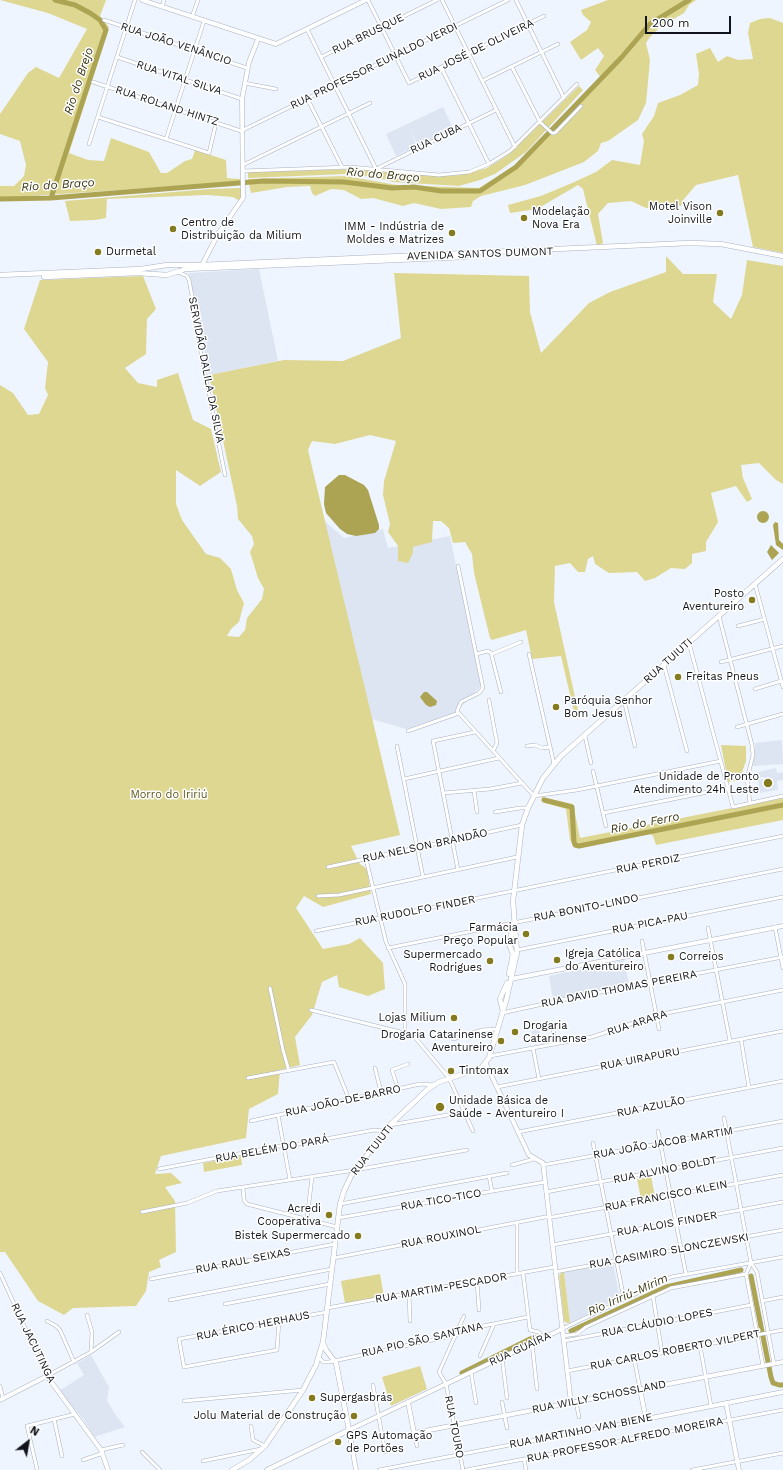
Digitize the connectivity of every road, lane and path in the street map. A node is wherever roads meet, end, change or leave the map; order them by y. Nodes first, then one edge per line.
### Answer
1 (135, 0) edge
2 (142, 0) edge
3 (164, 0) edge
4 (198, 0) edge
5 (367, 0) edge
6 (437, 0) edge
7 (442, 0) edge
8 (508, 0) edge
9 (516, 0) edge
10 (162, 7) junction
11 (544, 16) dead end
12 (192, 17) junction
13 (104, 20) dead end
14 (204, 21) junction
15 (528, 24) junction
16 (455, 26) junction
17 (382, 27) junction
18 (126, 28) junction
19 (307, 29) junction
20 (258, 39) junction
21 (558, 44) dead end
22 (195, 51) junction
23 (542, 52) junction
24 (468, 54) junction
25 (395, 55) junction
26 (117, 57) junction
27 (321, 57) junction
28 (441, 67) junction
29 (512, 67) junction
30 (248, 68) junction
31 (185, 80) junction
32 (482, 81) junction
33 (93, 82) dead end
34 (244, 83) junction
35 (578, 84) dead end
36 (335, 85) junction
37 (107, 86) junction
38 (276, 89) dead end
39 (307, 98) junction
40 (564, 98) junction
41 (242, 99) junction
42 (370, 103) dead end
43 (582, 106) dead end
44 (176, 109) junction
45 (496, 110) junction
46 (349, 113) junction
47 (98, 116) junction
48 (540, 122) junction
49 (216, 123) junction
50 (469, 123) junction
51 (322, 126) junction
52 (241, 131) junction
53 (166, 139) junction
54 (89, 144) dead end
55 (514, 147) junction
56 (489, 164) junction
57 (243, 165) junction
58 (342, 167) junction
59 (376, 168) junction
60 (243, 171) junction
61 (783, 256) edge
62 (783, 259) edge
63 (202, 265) junction
64 (158, 266) junction
65 (176, 266) junction
66 (178, 272) junction
67 (159, 275) junction
68 (0, 277) edge
69 (225, 475) dead end
70 (783, 559) edge
71 (458, 566) dead end
72 (755, 584) junction
73 (719, 616) junction
74 (765, 619) junction
75 (738, 626) dead end
76 (521, 642) dead end
77 (689, 643) junction
78 (783, 646) edge
79 (773, 648) junction
80 (476, 654) junction
81 (492, 654) junction
82 (528, 654) dead end
83 (731, 660) junction
84 (721, 662) dead end
85 (664, 665) junction
86 (782, 681) junction
87 (783, 687) edge
88 (754, 689) dead end
89 (501, 692) dead end
90 (489, 700) dead end
91 (624, 700) junction
92 (459, 714) junction
93 (783, 714) edge
94 (747, 724) junction
95 (736, 727) dead end
96 (408, 731) dead end
97 (475, 732) junction
98 (585, 736) junction
99 (398, 746) dead end
100 (526, 746) dead end
101 (635, 746) dead end
102 (550, 747) junction
103 (493, 751) junction
104 (687, 751) dead end
105 (499, 758) junction
106 (721, 761) junction
107 (591, 763) dead end
108 (554, 764) junction
109 (439, 771) junction
110 (594, 771) dead end
111 (404, 779) junction
112 (522, 783) junction
113 (597, 786) junction
114 (728, 788) junction
115 (474, 791) junction
116 (443, 794) junction
117 (534, 796) junction
118 (783, 796) edge
119 (750, 803) junction
120 (528, 808) junction
121 (477, 812) dead end
122 (495, 812) dead end
123 (604, 813) junction
124 (522, 825) junction
125 (606, 826) dead end
126 (783, 836) edge
127 (452, 840) junction
128 (418, 848) junction
129 (517, 857) junction
130 (366, 859) junction
131 (328, 867) dead end
132 (783, 869) edge
133 (458, 870) junction
134 (424, 877) junction
135 (373, 888) junction
136 (514, 891) junction
137 (318, 896) dead end
138 (783, 897) edge
139 (380, 918) junction
140 (514, 922) junction
141 (783, 926) edge
142 (776, 927) junction
143 (708, 928) dead end
144 (316, 931) dead end
145 (710, 940) junction
146 (642, 941) dead end
147 (509, 942) junction
148 (517, 942) junction
149 (388, 948) junction
150 (517, 950) junction
151 (644, 953) junction
152 (782, 958) edge
153 (783, 968) edge
154 (716, 970) junction
155 (511, 979) junction
156 (650, 983) junction
157 (270, 988) dead end
158 (783, 990) edge
159 (500, 1000) junction
160 (506, 1001) junction
161 (722, 1002) junction
162 (311, 1010) dead end
163 (503, 1012) junction
164 (657, 1015) junction
165 (564, 1026) dead end
166 (498, 1029) junction
167 (660, 1029) dead end
168 (405, 1031) junction
169 (783, 1031) edge
170 (453, 1039) dead end
171 (740, 1039) junction
172 (730, 1041) junction
173 (555, 1044) junction
174 (533, 1048) junction
175 (490, 1056) junction
176 (408, 1064) dead end
177 (486, 1064) junction
178 (375, 1068) dead end
179 (289, 1071) junction
180 (248, 1078) dead end
181 (449, 1078) junction
182 (539, 1079) junction
183 (783, 1081) edge
184 (435, 1085) junction
185 (497, 1087) junction
186 (749, 1088) junction
187 (398, 1089) junction
188 (381, 1092) junction
189 (349, 1099) junction
190 (465, 1112) junction
191 (278, 1115) junction
192 (724, 1118) dead end
193 (251, 1120) dead end
194 (783, 1121) edge
195 (390, 1125) junction
196 (385, 1131) junction
197 (473, 1131) dead end
198 (658, 1131) dead end
199 (727, 1131) junction
200 (518, 1132) junction
201 (593, 1143) dead end
202 (661, 1143) junction
203 (284, 1146) junction
204 (783, 1148) edge
205 (467, 1150) dead end
206 (595, 1156) junction
207 (731, 1157) junction
208 (534, 1159) junction
209 (512, 1165) dead end
210 (543, 1165) junction
211 (159, 1169) dead end
212 (355, 1170) junction
213 (666, 1170) junction
214 (507, 1173) dead end
215 (783, 1175) edge
216 (489, 1176) junction
217 (312, 1177) junction
218 (290, 1180) junction
219 (545, 1182) junction
220 (600, 1182) junction
221 (736, 1183) junction
222 (243, 1187) junction
223 (492, 1191) junction
224 (546, 1192) junction
225 (671, 1196) junction
226 (783, 1202) edge
227 (340, 1204) junction
228 (606, 1208) junction
229 (741, 1210) junction
230 (142, 1212) dead end
231 (338, 1218) junction
232 (549, 1218) junction
233 (307, 1219) junction
234 (517, 1222) junction
235 (676, 1222) junction
236 (337, 1227) junction
237 (783, 1230) edge
238 (611, 1234) junction
239 (746, 1236) junction
240 (335, 1244) junction
241 (552, 1245) junction
242 (681, 1248) junction
243 (783, 1257) edge
244 (334, 1258) junction
245 (616, 1260) junction
246 (751, 1263) junction
247 (332, 1269) junction
248 (555, 1269) junction
249 (0, 1273) edge
250 (523, 1273) junction
251 (517, 1274) junction
252 (686, 1274) junction
253 (746, 1274) junction
254 (152, 1279) dead end
255 (477, 1281) junction
256 (330, 1284) junction
257 (409, 1293) junction
258 (653, 1296) junction
259 (783, 1297) edge
260 (624, 1299) junction
261 (170, 1300) dead end
262 (762, 1301) junction
263 (225, 1304) dead end
264 (751, 1305) junction
265 (327, 1310) junction
266 (479, 1310) dead end
267 (87, 1315) dead end
268 (464, 1316) dead end
269 (528, 1317) junction
270 (47, 1321) dead end
271 (279, 1321) junction
272 (410, 1321) dead end
273 (657, 1323) junction
274 (494, 1324) junction
275 (562, 1329) junction
276 (783, 1330) edge
277 (119, 1332) dead end
278 (767, 1333) junction
279 (456, 1335) junction
280 (759, 1335) junction
281 (543, 1338) junction
282 (563, 1338) junction
283 (323, 1342) junction
284 (532, 1343) junction
285 (700, 1346) junction
286 (91, 1352) junction
287 (662, 1353) junction
288 (330, 1355) junction
289 (480, 1356) dead end
290 (319, 1357) junction
291 (502, 1357) junction
292 (634, 1358) junction
293 (335, 1360) junction
294 (74, 1362) junction
295 (783, 1362) edge
296 (769, 1365) junction
297 (567, 1370) junction
298 (471, 1372) junction
299 (47, 1376) junction
300 (706, 1377) junction
301 (446, 1384) junction
302 (373, 1385) dead end
303 (0, 1386) edge
304 (537, 1389) dead end
305 (640, 1389) junction
306 (303, 1390) junction
307 (783, 1392) edge
308 (507, 1398) dead end
309 (2, 1400) edge
310 (184, 1400) dead end
311 (408, 1402) junction
312 (502, 1402) dead end
313 (574, 1402) junction
314 (476, 1403) dead end
315 (726, 1403) junction
316 (712, 1406) junction
317 (783, 1410) edge
318 (75, 1414) junction
319 (379, 1416) junction
320 (505, 1416) junction
321 (579, 1417) dead end
322 (646, 1418) junction
323 (54, 1419) junction
324 (730, 1420) junction
325 (454, 1425) junction
326 (251, 1426) dead end
327 (507, 1428) dead end
328 (349, 1430) junction
329 (414, 1433) junction
330 (122, 1445) dead end
331 (417, 1446) dead end
332 (264, 1448) junction
333 (102, 1451) junction
334 (142, 1452) dead end
335 (386, 1452) dead end
336 (783, 1453) edge
337 (460, 1454) junction
338 (62, 1456) dead end
339 (524, 1459) junction
340 (83, 1460) dead end
341 (203, 1460) dead end
342 (738, 1462) junction
343 (37, 1468) dead end
344 (108, 1470) edge
345 (160, 1470) edge
346 (233, 1470) edge
347 (267, 1470) edge
348 (356, 1470) edge
349 (379, 1470) edge
350 (463, 1470) edge
351 (466, 1470) edge
352 (526, 1470) edge
353 (692, 1470) edge
354 (739, 1470) edge

1 - 18 street
2 - 10 street
3 - 10 street
4 - 12 street
5 - 17 street
5 - 19 street
6 - 17 street, RUA BRUSQUE
7 - 16 street
8 - 16 street, RUA PROFESSOR EUNALDO VERDI
9 - 15 street
10 - 12 street
11 - 15 street, RUA JOSÉ DE OLIVEIRA
12 - 14 street
13 - 18 street, RUA JOÃO VENÂNCIO
14 - 20 street
14 - 22 street
15 - 23 street
15 - 24 street, RUA JOSÉ DE OLIVEIRA
16 - 24 street
16 - 25 street, RUA PROFESSOR EUNALDO VERDI
17 - 25 street
17 - 27 street, RUA BRUSQUE
18 - 22 street, RUA JOÃO VENÂNCIO
18 - 26 street
19 - 20 street
19 - 27 street
20 - 30 street
21 - 23 street
22 - 30 street, RUA JOÃO VENÂNCIO
22 - 31 street
23 - 29 street
23 - 40 street
24 - 28 street, RUA JOSÉ DE OLIVEIRA
24 - 32 street
25 - 28 street, RUA JOSÉ DE OLIVEIRA
25 - 36 street, RUA PROFESSOR EUNALDO VERDI
26 - 31 street, RUA VITAL SILVA
26 - 37 street
27 - 36 street
28 - 50 street
29 - 32 street
29 - 48 street
30 - 34 street
31 - 41 street, RUA VITAL SILVA
31 - 44 street
32 - 45 street
33 - 37 street, RUA ROLAND HINTZ
34 - 38 street
34 - 41 street
35 - 40 street
36 - 39 street, RUA PROFESSOR EUNALDO VERDI
36 - 46 street
37 - 44 street, RUA ROLAND HINTZ
37 - 47 street
39 - 51 street
39 - 52 street, RUA PROFESSOR EUNALDO VERDI
40 - 48 street
41 - 52 street
42 - 46 street
43 - 48 street
44 - 49 street, RUA ROLAND HINTZ
44 - 53 street
45 - 50 street, RUA CUBA
45 - 55 street
46 - 51 street
46 - 59 street
47 - 53 street
47 - 54 street
48 - 55 street
49 - 52 street, RUA ROLAND HINTZ
49 - 53 street
50 - 56 street
50 - 59 street, RUA CUBA
51 - 57 street
51 - 58 street
52 - 57 street
55 - 56 street
56 - 59 street
57 - 60 street
58 - 59 street
58 - 60 street
60 - 63 street
61 - 63 main road, AVENIDA SANTOS DUMONT
62 - 66 main road, AVENIDA SANTOS DUMONT
63 - 65 main road, AVENIDA SANTOS DUMONT
63 - 66 main road
64 - 65 main road, AVENIDA SANTOS DUMONT
64 - 67 main road
64 - 68 main road
65 - 66 main road
66 - 67 main road
66 - 69 street, SERVIDÃO DALILA DA SILVA
67 - 68 main road
70 - 72 main road, RUA TUIUTI
71 - 80 street
72 - 73 main road, RUA TUIUTI
72 - 74 street
73 - 77 main road, RUA TUIUTI
73 - 83 street
74 - 75 street
74 - 79 street
76 - 81 street
77 - 85 main road, RUA TUIUTI
77 - 106 street
78 - 79 street
79 - 83 street
79 - 86 street
80 - 81 street
80 - 92 street
81 - 89 street
82 - 102 street
83 - 84 street
83 - 94 street
85 - 91 main road, RUA TUIUTI
85 - 104 street
86 - 87 street
86 - 88 street
90 - 103 street
91 - 98 main road, RUA TUIUTI
91 - 101 street
92 - 96 street
92 - 97 street
93 - 94 street
94 - 95 street
94 - 119 street
97 - 103 street
97 - 109 street
98 - 107 street
98 - 108 main road, RUA TUIUTI
99 - 111 street
100 - 102 street
102 - 108 street
103 - 105 street
105 - 109 street
105 - 112 street
106 - 113 street
106 - 114 street
108 - 117 main road, RUA TUIUTI
109 - 111 street
109 - 116 street
110 - 113 street
111 - 128 street
112 - 115 street
112 - 117 street
113 - 117 street
113 - 123 street
114 - 119 street
114 - 123 street
115 - 116 street
115 - 121 street
116 - 127 street
117 - 120 main road, RUA TUIUTI
118 - 119 street
120 - 122 street
120 - 124 main road, RUA TUIUTI
123 - 125 street
124 - 127 street, RUA NELSON BRANDÃO
124 - 129 main road, RUA TUIUTI
126 - 136 street, RUA PERDIZ
127 - 128 street, RUA NELSON BRANDÃO
127 - 133 street
128 - 130 street, RUA NELSON BRANDÃO
128 - 134 street
129 - 133 street
129 - 136 main road, RUA TUIUTI
130 - 131 street, RUA NELSON BRANDÃO
130 - 135 street
132 - 140 street, RUA BONITO-LINDO
133 - 134 street
134 - 135 street
135 - 137 street
135 - 139 street
136 - 139 street, RUA RUDOLFO FINDER
136 - 140 main road, RUA TUIUTI
138 - 150 street, RUA PICA-PAU
139 - 144 street, RUA RUDOLFO FINDER
139 - 149 street
140 - 147 main road, RUA TUIUTI
140 - 148 main road, RUA TUIUTI
140 - 149 street, RUA BONITO-LINDO
141 - 142 street
142 - 145 street
142 - 152 street
143 - 145 street
145 - 151 street
145 - 154 street
146 - 151 street
147 - 148 main road
147 - 159 main road, RUA TUIUTI
148 - 150 main road, RUA TUIUTI
149 - 168 street
150 - 155 main road, RUA TUIUTI
151 - 155 street
151 - 156 street
152 - 153 street
152 - 154 street, RUA DAVID THOMAS PEREIRA
154 - 156 street, RUA DAVID THOMAS PEREIRA
154 - 161 street
155 - 160 main road, RUA TUIUTI
156 - 163 street, RUA DAVID THOMAS PEREIRA
156 - 164 street
157 - 179 street
158 - 161 street, RUA ARARA
159 - 160 main road
159 - 163 main road, RUA TUIUTI
160 - 163 main road, RUA TUIUTI
161 - 164 street, RUA ARARA
161 - 172 street
162 - 168 street
163 - 166 main road, RUA TUIUTI
164 - 167 street
164 - 173 street, RUA ARARA
165 - 173 street
166 - 170 street
166 - 175 main road, RUA TUIUTI
168 - 181 street
169 - 171 street, RUA UIRAPURU
171 - 172 street, RUA UIRAPURU
171 - 186 street
172 - 182 street, RUA UIRAPURU
173 - 174 street, RUA ARARA
174 - 175 street, RUA ARARA
174 - 182 street
175 - 177 main road, RUA TUIUTI
176 - 187 street
177 - 181 main road, RUA TUIUTI
177 - 185 street
178 - 188 street
179 - 180 street
179 - 189 street
181 - 184 main road, RUA TUIUTI
181 - 190 street
182 - 185 street, RUA UIRAPURU
183 - 186 street, RUA AZULÃO
184 - 187 street, RUA JOÃO-DE-BARRO
184 - 195 main road, RUA TUIUTI
185 - 200 street
186 - 200 street, RUA AZULÃO
187 - 188 street, RUA JOÃO-DE-BARRO
188 - 189 street, RUA JOÃO-DE-BARRO
189 - 191 street, RUA JOÃO-DE-BARRO
190 - 195 street
190 - 197 street
191 - 193 street, RUA JOÃO-DE-BARRO
191 - 203 street
192 - 199 street
194 - 199 street, RUA JOÃO JACOB MARTIM
195 - 196 main road, RUA TUIUTI
196 - 203 street, RUA BELÉM DO PARÁ
196 - 212 main road, RUA TUIUTI
198 - 202 street
199 - 202 street, RUA JOÃO JACOB MARTIM
199 - 207 street
200 - 208 street
201 - 206 street
202 - 206 street, RUA JOÃO JACOB MARTIM
202 - 213 street
203 - 211 street, RUA BELÉM DO PARÁ
203 - 218 street
204 - 207 street, RUA ALVINO BOLDT
205 - 212 street
206 - 210 street, RUA JOÃO JACOB MARTIM
206 - 220 street
207 - 213 street, RUA ALVINO BOLDT
207 - 221 street
208 - 209 street
208 - 210 street
210 - 219 street
212 - 217 street
212 - 227 main road, RUA TUIUTI
213 - 220 street, RUA ALVINO BOLDT
213 - 225 street
214 - 216 street
215 - 221 street, RUA FRANCISCO KLEIN
216 - 223 street
216 - 227 street
217 - 218 street
217 - 233 street
218 - 222 street
219 - 223 street, RUA TICO-TICO
219 - 224 street
220 - 224 street, RUA ALVINO BOLDT
220 - 228 street
221 - 225 street, RUA FRANCISCO KLEIN
221 - 229 street
222 - 230 street
222 - 233 street
223 - 231 street, RUA TICO-TICO
224 - 232 street
225 - 228 street, RUA FRANCISCO KLEIN
225 - 235 street
226 - 229 street, RUA ALOIS FINDER
227 - 231 main road, RUA TUIUTI
228 - 232 street, RUA FRANCISCO KLEIN
228 - 238 street
229 - 235 street, RUA ALOIS FINDER
229 - 239 street
231 - 236 main road, RUA TUIUTI
232 - 234 street, RUA ROUXINOL
232 - 241 street
233 - 236 street
234 - 244 street, RUA ROUXINOL
234 - 251 street
235 - 238 street, RUA ALOIS FINDER
235 - 242 street
236 - 240 main road, RUA TUIUTI
237 - 239 street, RUA CASIMIRO SLONCZEWSKI
238 - 241 street, RUA ALOIS FINDER
238 - 245 street
239 - 242 street, RUA CASIMIRO SLONCZEWSKI
239 - 246 street
240 - 244 main road, RUA TUIUTI
240 - 254 street, RUA RAUL SEIXAS
241 - 248 street
242 - 245 street, RUA CASIMIRO SLONCZEWSKI
242 - 252 street
243 - 246 street, RUA GUAÍRA
244 - 247 main road, RUA TUIUTI
245 - 248 street, RUA CASIMIRO SLONCZEWSKI
245 - 260 street
246 - 252 street, RUA GUAÍRA
246 - 253 street
246 - 262 street
247 - 256 main road, RUA TUIUTI
247 - 261 street
248 - 250 street, RUA MARTIM-PESCADOR
248 - 275 street
249 - 299 street, RUA JACUTINGA
250 - 251 street, RUA MARTIM-PESCADOR
250 - 269 street
251 - 255 street, RUA MARTIM-PESCADOR
252 - 260 street, RUA GUAÍRA
253 - 258 street
253 - 264 street
255 - 257 street, RUA MARTIM-PESCADOR
255 - 266 street
256 - 263 street
256 - 265 main road, RUA TUIUTI
257 - 265 street, RUA MARTIM-PESCADOR
257 - 272 street
258 - 273 street
258 - 282 street
259 - 262 street
260 - 275 street, RUA GUAÍRA
262 - 278 street
264 - 273 street, RUA CLÁUDIO LOPES
264 - 280 street
265 - 271 street, RUA ÉRICO HERHAUS
265 - 283 main road, RUA TUIUTI
267 - 286 street
268 - 279 street, RUA TOURO
269 - 274 street, RUA PIO SÃO SANTANA
269 - 281 street
270 - 294 street
271 - 271 street, RUA ÉRICO HERHAUS
273 - 282 street, RUA CLÁUDIO LOPES
273 - 287 street
274 - 279 street, RUA PIO SÃO SANTANA
274 - 289 street
275 - 281 street, RUA GUAÍRA
275 - 282 street
276 - 278 street, RUA CARLOS ROBERTO VILPERT
277 - 286 street
278 - 280 street, RUA CARLOS ROBERTO VILPERT
278 - 296 street
279 - 293 street, RUA PIO SÃO SANTANA
279 - 301 street, RUA TOURO
280 - 285 street, RUA CARLOS ROBERTO VILPERT
280 - 296 street
281 - 284 street, RUA GUAÍRA
282 - 297 street
283 - 288 main road
283 - 290 main road, RUA TUIUTI
284 - 291 street, RUA GUAÍRA
284 - 304 street
285 - 287 street, RUA CARLOS ROBERTO VILPERT
285 - 300 street
286 - 294 street
287 - 292 street, RUA CARLOS ROBERTO VILPERT
288 - 290 main road
288 - 293 main road
290 - 293 street, RUA PIO SÃO SANTANA
290 - 306 main road, RUA TUIUTI
291 - 298 street, RUA GUAÍRA
291 - 308 street
292 - 297 street, RUA CARLOS ROBERTO VILPERT
292 - 305 street
293 - 328 main road
294 - 299 street
295 - 296 street, RUA WILLY SCHOSSLAND
296 - 300 street, RUA WILLY SCHOSSLAND
297 - 313 street
298 - 301 street, RUA GUAÍRA
298 - 314 street
299 - 309 street
299 - 318 street, RUA JACUTINGA
300 - 305 street, RUA WILLY SCHOSSLAND
300 - 316 street
301 - 311 street, RUA GUAÍRA
301 - 325 street, RUA TOURO
302 - 319 street
303 - 309 street
305 - 313 street, RUA WILLY SCHOSSLAND
305 - 322 street
306 - 310 street
306 - 332 main road, RUA TUIUTI
307 - 315 street, RUA MARTINHO VAN BIENE
311 - 319 street, RUA GUAÍRA
311 - 329 street
312 - 320 street
313 - 320 street, RUA WILLY SCHOSSLAND
313 - 321 street
315 - 316 street, RUA MARTINHO VAN BIENE
315 - 324 street
316 - 322 street, RUA MARTINHO VAN BIENE
317 - 324 street, RUA PROFESSOR ALFREDO MOREIRA
318 - 323 street
318 - 333 street, RUA JACUTINGA
319 - 328 street, RUA GUAÍRA
319 - 335 street
320 - 325 street, RUA WILLY SCHOSSLAND
320 - 327 street
322 - 337 street, RUA MARTINHO VAN BIENE
323 - 338 street
323 - 343 street
324 - 339 street, RUA PROFESSOR ALFREDO MOREIRA
324 - 342 street
325 - 329 street, RUA WILLY SCHOSSLAND
325 - 337 street, RUA TOURO
326 - 332 street
328 - 347 main road, RUA GUAÍRA
328 - 348 street
329 - 331 street
330 - 333 street
332 - 341 street
332 - 346 main road, RUA TUIUTI
333 - 340 street
333 - 344 street, RUA JACUTINGA
334 - 345 street
336 - 342 street
337 - 349 street, RUA MARTINHO VAN BIENE
337 - 350 street, RUA TOURO
339 - 351 street, RUA PROFESSOR ALFREDO MOREIRA
339 - 352 street
342 - 353 street
342 - 354 street

